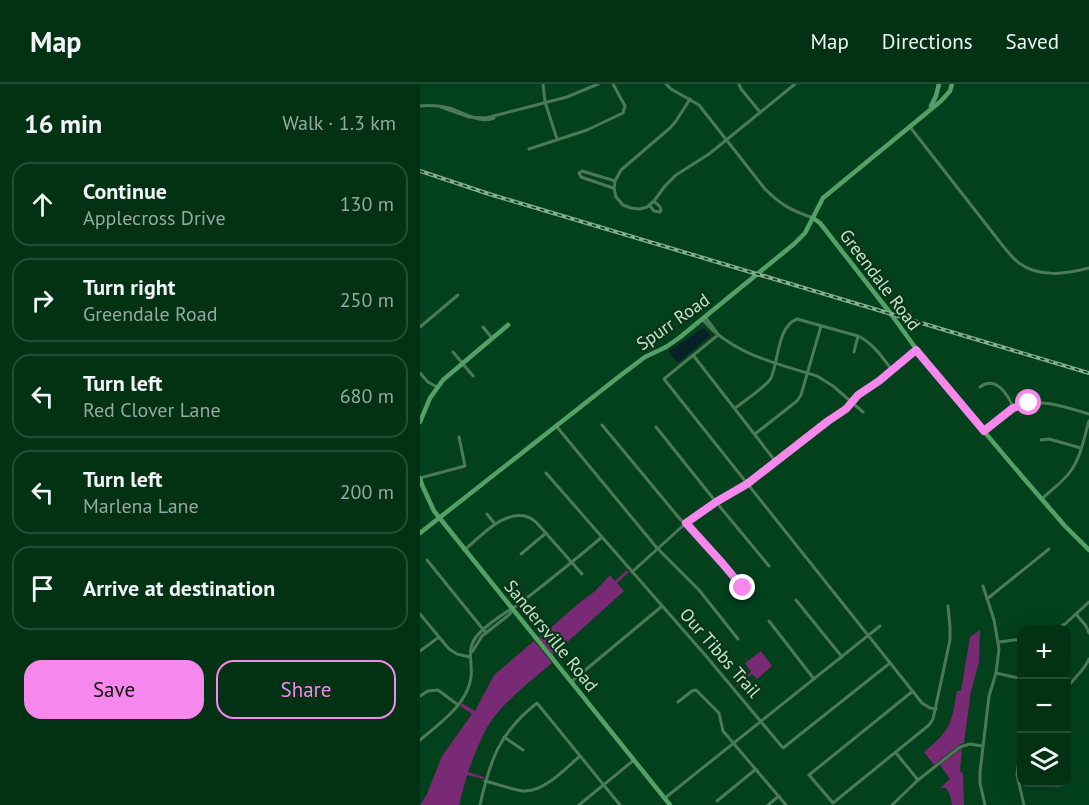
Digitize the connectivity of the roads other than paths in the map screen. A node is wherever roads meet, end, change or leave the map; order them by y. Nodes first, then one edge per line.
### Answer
1 (543, 84) edge
2 (598, 84) edge
3 (613, 84) edge
4 (666, 84) edge
5 (739, 84) edge
6 (795, 84) edge
7 (939, 84) edge
8 (952, 84) edge
9 (690, 99) junction
10 (545, 102) junction
11 (420, 106) edge
12 (760, 112) junction
13 (924, 115) junction
14 (910, 127) junction
15 (556, 139) junction
16 (727, 139) junction
17 (529, 149) dead end
18 (615, 181) junction
19 (614, 188) junction
20 (654, 201) junction
21 (650, 206) junction
22 (813, 218) junction
23 (1089, 268) edge
24 (458, 295) dead end
25 (704, 319) junction
26 (508, 325) dead end
27 (822, 326) junction
28 (420, 327) edge
29 (483, 327) dead end
30 (718, 335) junction
31 (858, 336) junction
32 (492, 338) junction
33 (916, 350) junction
34 (453, 352) dead end
35 (854, 352) dead end
36 (693, 355) junction
37 (775, 362) junction
38 (462, 363) junction
39 (892, 370) junction
40 (420, 373) edge
41 (808, 373) junction
42 (473, 376) dead end
43 (437, 387) junction
44 (981, 387) dead end
45 (852, 402) junction
46 (735, 408) junction
47 (1013, 408) junction
48 (863, 412) dead end
49 (1089, 414) edge
50 (1089, 421) edge
51 (420, 422) edge
52 (602, 424) dead end
53 (557, 427) junction
54 (656, 427) dead end
55 (984, 431) junction
56 (755, 434) junction
57 (459, 437) dead end
58 (1041, 440) dead end
59 (1081, 448) junction
60 (776, 462) junction
61 (546, 473) dead end
62 (420, 478) edge
63 (747, 484) junction
64 (1042, 499) junction
65 (716, 502) junction
66 (487, 514) dead end
67 (440, 518) junction
68 (686, 523) junction
69 (495, 524) junction
70 (421, 531) edge
71 (546, 533) junction
72 (602, 537) junction
73 (657, 548) junction
74 (1049, 549) dead end
75 (465, 550) junction
76 (1089, 550) edge
77 (521, 554) dead end
78 (427, 560) dead end
79 (571, 563) junction
80 (769, 566) dead end
81 (632, 572) junction
82 (582, 574) dead end
83 (983, 586) dead end
84 (743, 588) dead end
85 (987, 599) junction
86 (796, 600) dead end
87 (1089, 602) edge
88 (948, 606) dead end
89 (661, 607) junction
90 (513, 609) junction
91 (420, 614) edge
92 (1076, 614) junction
93 (769, 621) dead end
94 (1061, 625) edge
95 (880, 626) dead end
96 (485, 631) junction
97 (1089, 633) edge
98 (869, 635) junction
99 (439, 637) junction
100 (738, 639) dead end
101 (1017, 640) edge
102 (999, 642) junction
103 (420, 651) edge
104 (470, 657) junction
105 (842, 657) junction
106 (1089, 659) edge
107 (890, 663) junction
108 (1088, 665) edge
109 (996, 673) junction
110 (1017, 678) edge
111 (814, 679) junction
112 (571, 682) junction
113 (1071, 684) edge
114 (913, 691) junction
115 (420, 696) edge
116 (678, 702) dead end
117 (458, 705) junction
118 (936, 709) junction
119 (760, 722) junction
120 (504, 737) junction
121 (420, 740) edge
122 (734, 743) junction
123 (983, 746) junction
124 (523, 750) dead end
125 (896, 753) junction
126 (580, 756) junction
127 (634, 760) junction
128 (756, 769) junction
129 (918, 780) junction
130 (485, 781) junction
131 (604, 785) junction
132 (1020, 787) edge
133 (779, 796) junction
134 (665, 798) junction
135 (717, 801) dead end
136 (480, 805) edge
137 (579, 805) edge
138 (620, 805) edge
139 (670, 805) edge
140 (768, 805) edge
141 (786, 805) edge
142 (892, 805) edge
143 (985, 805) edge
144 (1024, 805) edge

1 - 10 street
2 - 10 street
3 - 15 street
4 - 9 street
5 - 12 street
6 - 12 street
7 - 13 street, Spurr Road
8 - 13 street, Spurr Road
9 - 16 street
9 - 18 street
10 - 11 street
10 - 15 street
12 - 16 street
13 - 14 street, Spurr Road
14 - 22 street, Spurr Road
14 - 23 street
15 - 17 street
16 - 20 street
16 - 22 street
18 - 19 street
18 - 19 street
19 - 21 street
20 - 21 street
20 - 21 street
22 - 25 street, Spurr Road
22 - 33 street, Greendale Road
24 - 28 street
25 - 30 street
25 - 53 street, Spurr Road
26 - 32 street
27 - 31 street
27 - 37 street
27 - 41 street
29 - 32 street
30 - 36 street
30 - 37 street
31 - 35 street
31 - 39 street
32 - 38 street
33 - 39 street
33 - 55 street, Greendale Road
34 - 38 street
36 - 46 street
36 - 63 street
37 - 41 street
37 - 46 street
38 - 42 street
38 - 43 street
39 - 45 street
40 - 43 street
41 - 45 street
41 - 56 street
43 - 51 street
44 - 47 street
45 - 48 street
45 - 60 street
46 - 56 street
47 - 49 street
47 - 55 street
50 - 59 street
52 - 68 street
53 - 67 street, Spurr Road
53 - 73 street
54 - 65 street
55 - 64 street, Greendale Road
56 - 60 street
57 - 62 street
58 - 59 street
59 - 64 street
60 - 63 street
61 - 72 street, Our Tibbs Trail
62 - 67 street, Sandersville Road
63 - 65 street
63 - 98 street
64 - 76 street, Greendale Road
65 - 68 street
65 - 80 street
66 - 69 street
67 - 70 street, Spurr Road
67 - 75 street, Sandersville Road
68 - 73 street
68 - 84 street
69 - 71 street
69 - 75 street
71 - 77 street
71 - 79 street
72 - 79 street
72 - 81 street, Our Tibbs Trail
73 - 81 street
73 - 100 street
74 - 85 street
75 - 90 street, Sandersville Road
78 - 96 street
79 - 82 street
79 - 90 street
81 - 89 street, Our Tibbs Trail
83 - 85 street
85 - 102 street
86 - 105 street
87 - 92 street
88 - 118 street
89 - 112 street
89 - 119 street, Our Tibbs Trail
90 - 96 street
90 - 112 street, Sandersville Road
91 - 99 street
92 - 94 street
92 - 97 street
93 - 111 street
95 - 98 street
96 - 104 street
98 - 105 street
98 - 107 street
99 - 103 street
99 - 104 street
101 - 102 street
102 - 109 street
104 - 117 street
105 - 111 street
106 - 108 street
107 - 114 street
107 - 119 street, Our Tibbs Trail
108 - 113 street
109 - 110 street
109 - 123 street
111 - 119 street
112 - 127 street, Sandersville Road
114 - 118 street
114 - 125 street
115 - 117 street
116 - 122 street
117 - 121 street
118 - 125 street
119 - 122 street
120 - 124 street
120 - 126 street
120 - 130 street
122 - 128 street
122 - 134 street
123 - 129 street
123 - 143 street
125 - 129 street
126 - 130 street
126 - 131 street
127 - 131 street
127 - 134 street, Sandersville Road
128 - 133 street
128 - 135 street
129 - 142 street
130 - 136 street
131 - 137 street
131 - 138 street
132 - 144 street
133 - 140 street
133 - 141 street
134 - 139 street, Sandersville Road

